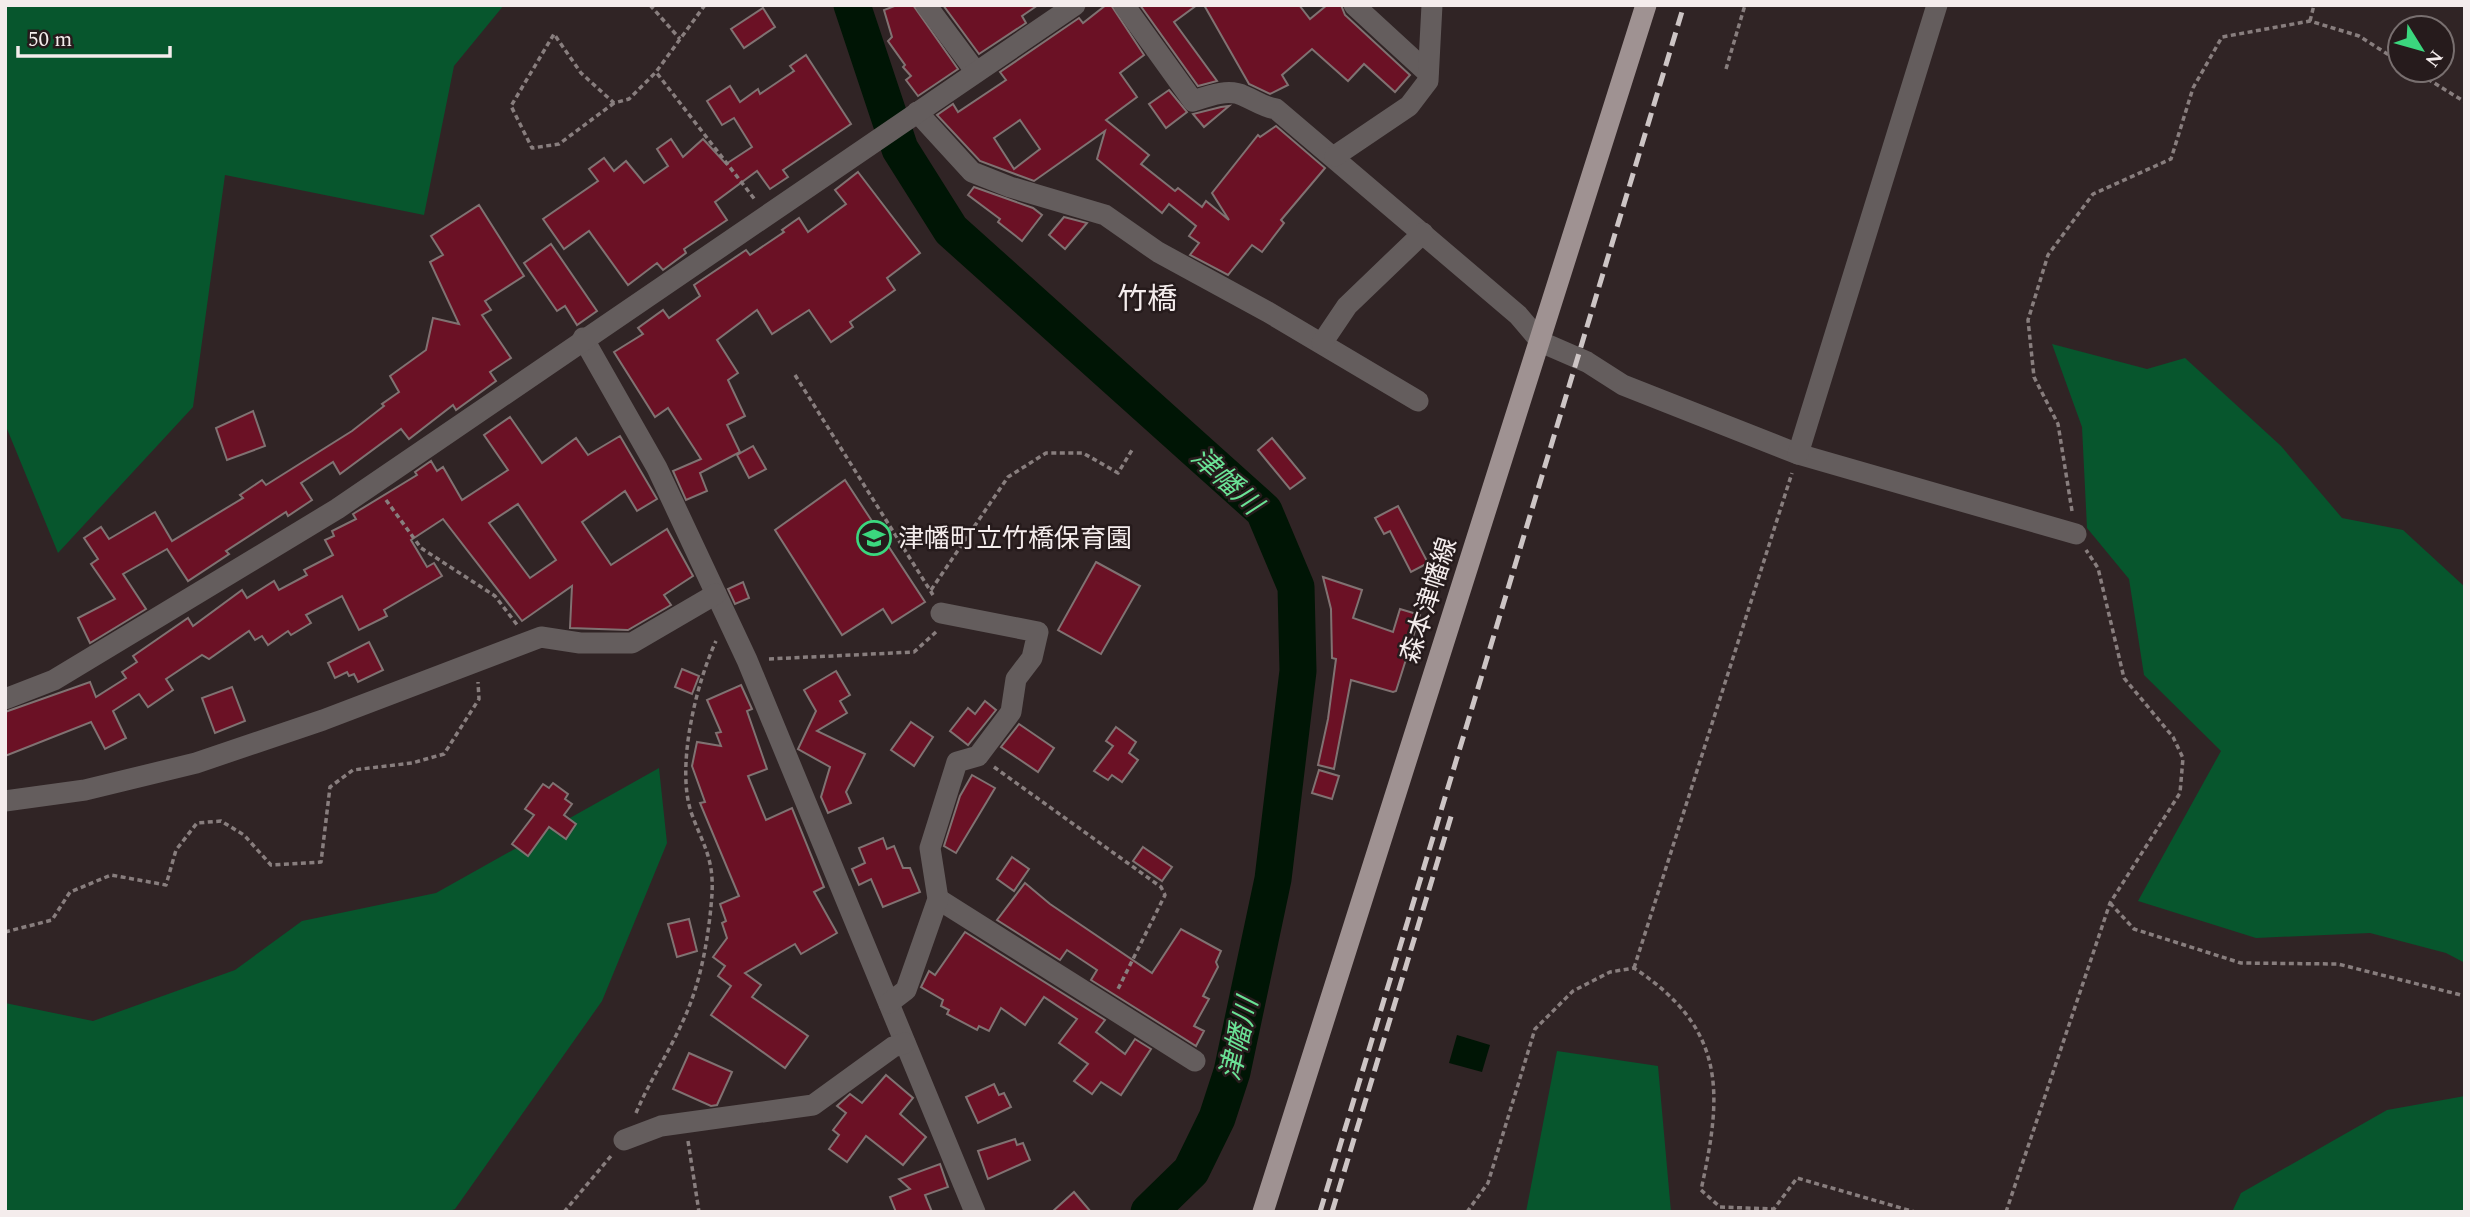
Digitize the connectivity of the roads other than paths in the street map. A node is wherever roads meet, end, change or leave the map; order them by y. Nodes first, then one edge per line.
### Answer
1 (926, 5) edge
2 (1075, 5) edge
3 (1124, 5) edge
4 (1354, 5) edge
5 (1432, 5) edge
6 (1646, 5) edge
7 (1937, 5) edge
8 (976, 72) junction
9 (1428, 73) junction
10 (917, 112) junction
11 (1335, 156) junction
12 (1423, 233) junction
13 (583, 338) junction
14 (1541, 342) junction
15 (1322, 343) junction
16 (1418, 401) dead end
17 (1798, 454) junction
18 (2076, 534) road end
19 (716, 594) junction
20 (940, 612) road end
21 (5, 699) edge
22 (5, 801) edge
23 (938, 899) junction
24 (889, 1003) junction
25 (905, 1042) junction
26 (1195, 1061) dead end
27 (624, 1140) road end
28 (975, 1212) edge
29 (1263, 1212) edge

1 - 8 street
2 - 8 street
3 - 11 street
4 - 9 street
5 - 9 street
6 - 14 main road, 森本津幡線
7 - 17 street
8 - 10 street
9 - 11 street
10 - 13 street
10 - 15 street
11 - 12 street
12 - 14 street
12 - 15 street
13 - 19 street
13 - 21 street
14 - 17 street
14 - 29 main road, 森本津幡線
15 - 16 street
17 - 18 street
19 - 22 street
19 - 24 street
20 - 23 street
23 - 24 street
23 - 26 street
24 - 25 street
25 - 27 street
25 - 28 street

